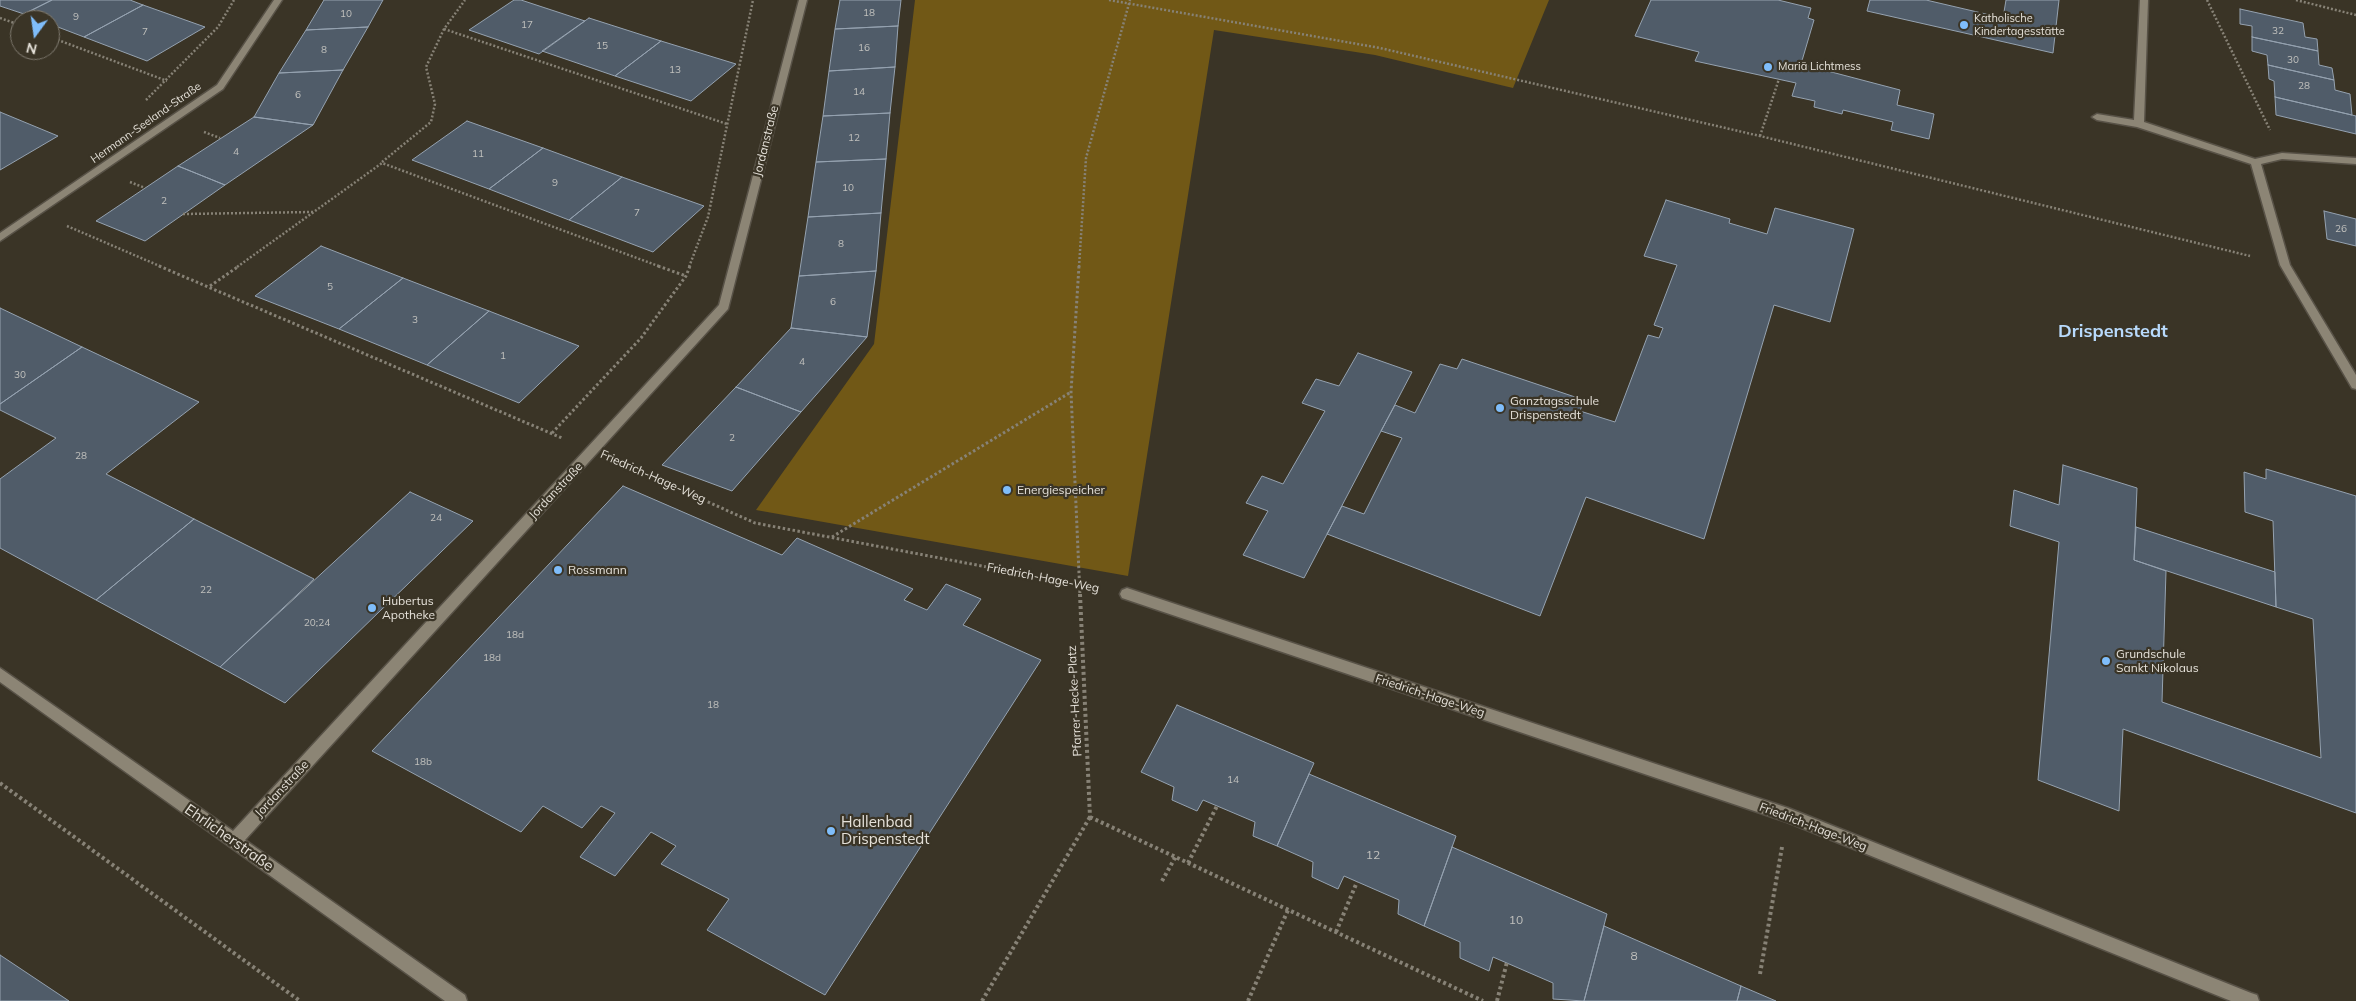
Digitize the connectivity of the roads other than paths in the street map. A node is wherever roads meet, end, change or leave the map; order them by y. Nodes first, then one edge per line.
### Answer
1 (278, 0) edge
2 (803, 0) edge
3 (2144, 0) edge
4 (2097, 117) dead end
5 (2139, 124) junction
6 (2356, 161) edge
7 (2255, 162) junction
8 (0, 238) edge
9 (2356, 385) edge
10 (1127, 594) road end
11 (0, 674) edge
12 (234, 841) junction
13 (459, 1001) edge
14 (2251, 1001) edge

1 - 8 street, Hermann-Seeland-Straße
2 - 12 street, Jordanstraße
3 - 5 street
4 - 5 street
5 - 7 street
6 - 7 street
7 - 9 street
10 - 14 street, Friedrich-Hage-Weg
11 - 12 street, Ehrlicherstraße
12 - 13 street, Ehrlicherstraße

